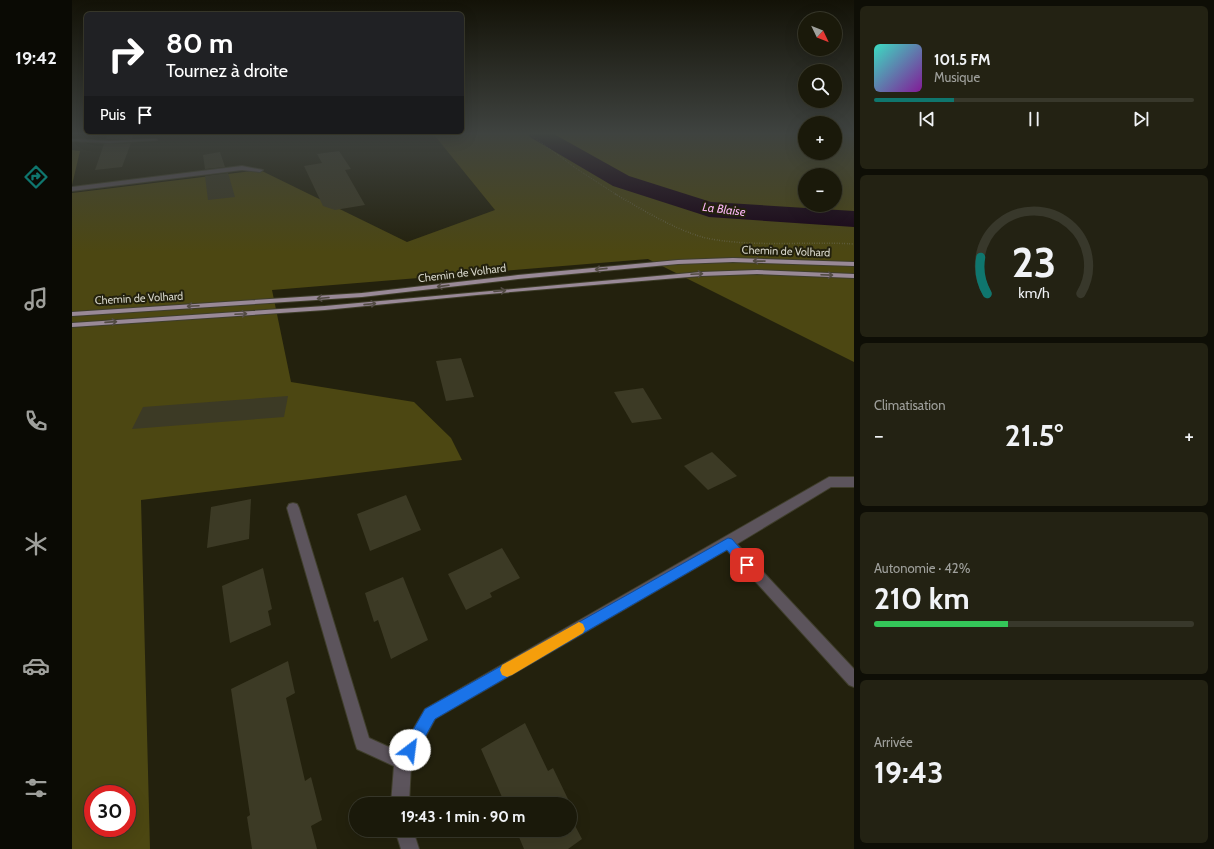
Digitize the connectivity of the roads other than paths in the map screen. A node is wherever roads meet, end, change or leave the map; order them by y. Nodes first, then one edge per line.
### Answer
1 (203, 173) edge
2 (72, 188) edge
3 (854, 264) edge
4 (854, 276) edge
5 (72, 314) edge
6 (72, 325) edge
7 (854, 482) edge
8 (293, 508) dead end
9 (728, 543) junction
10 (854, 680) edge
11 (403, 762) junction
12 (400, 797) edge
13 (406, 837) edge
14 (410, 849) edge

1 - 2 street
3 -> 5 main road, Chemin de Volhard
6 -> 4 main road, Chemin de Volhard
7 - 9 street
8 - 11 street
9 - 10 street
9 - 11 street
11 - 12 street
13 - 14 street

